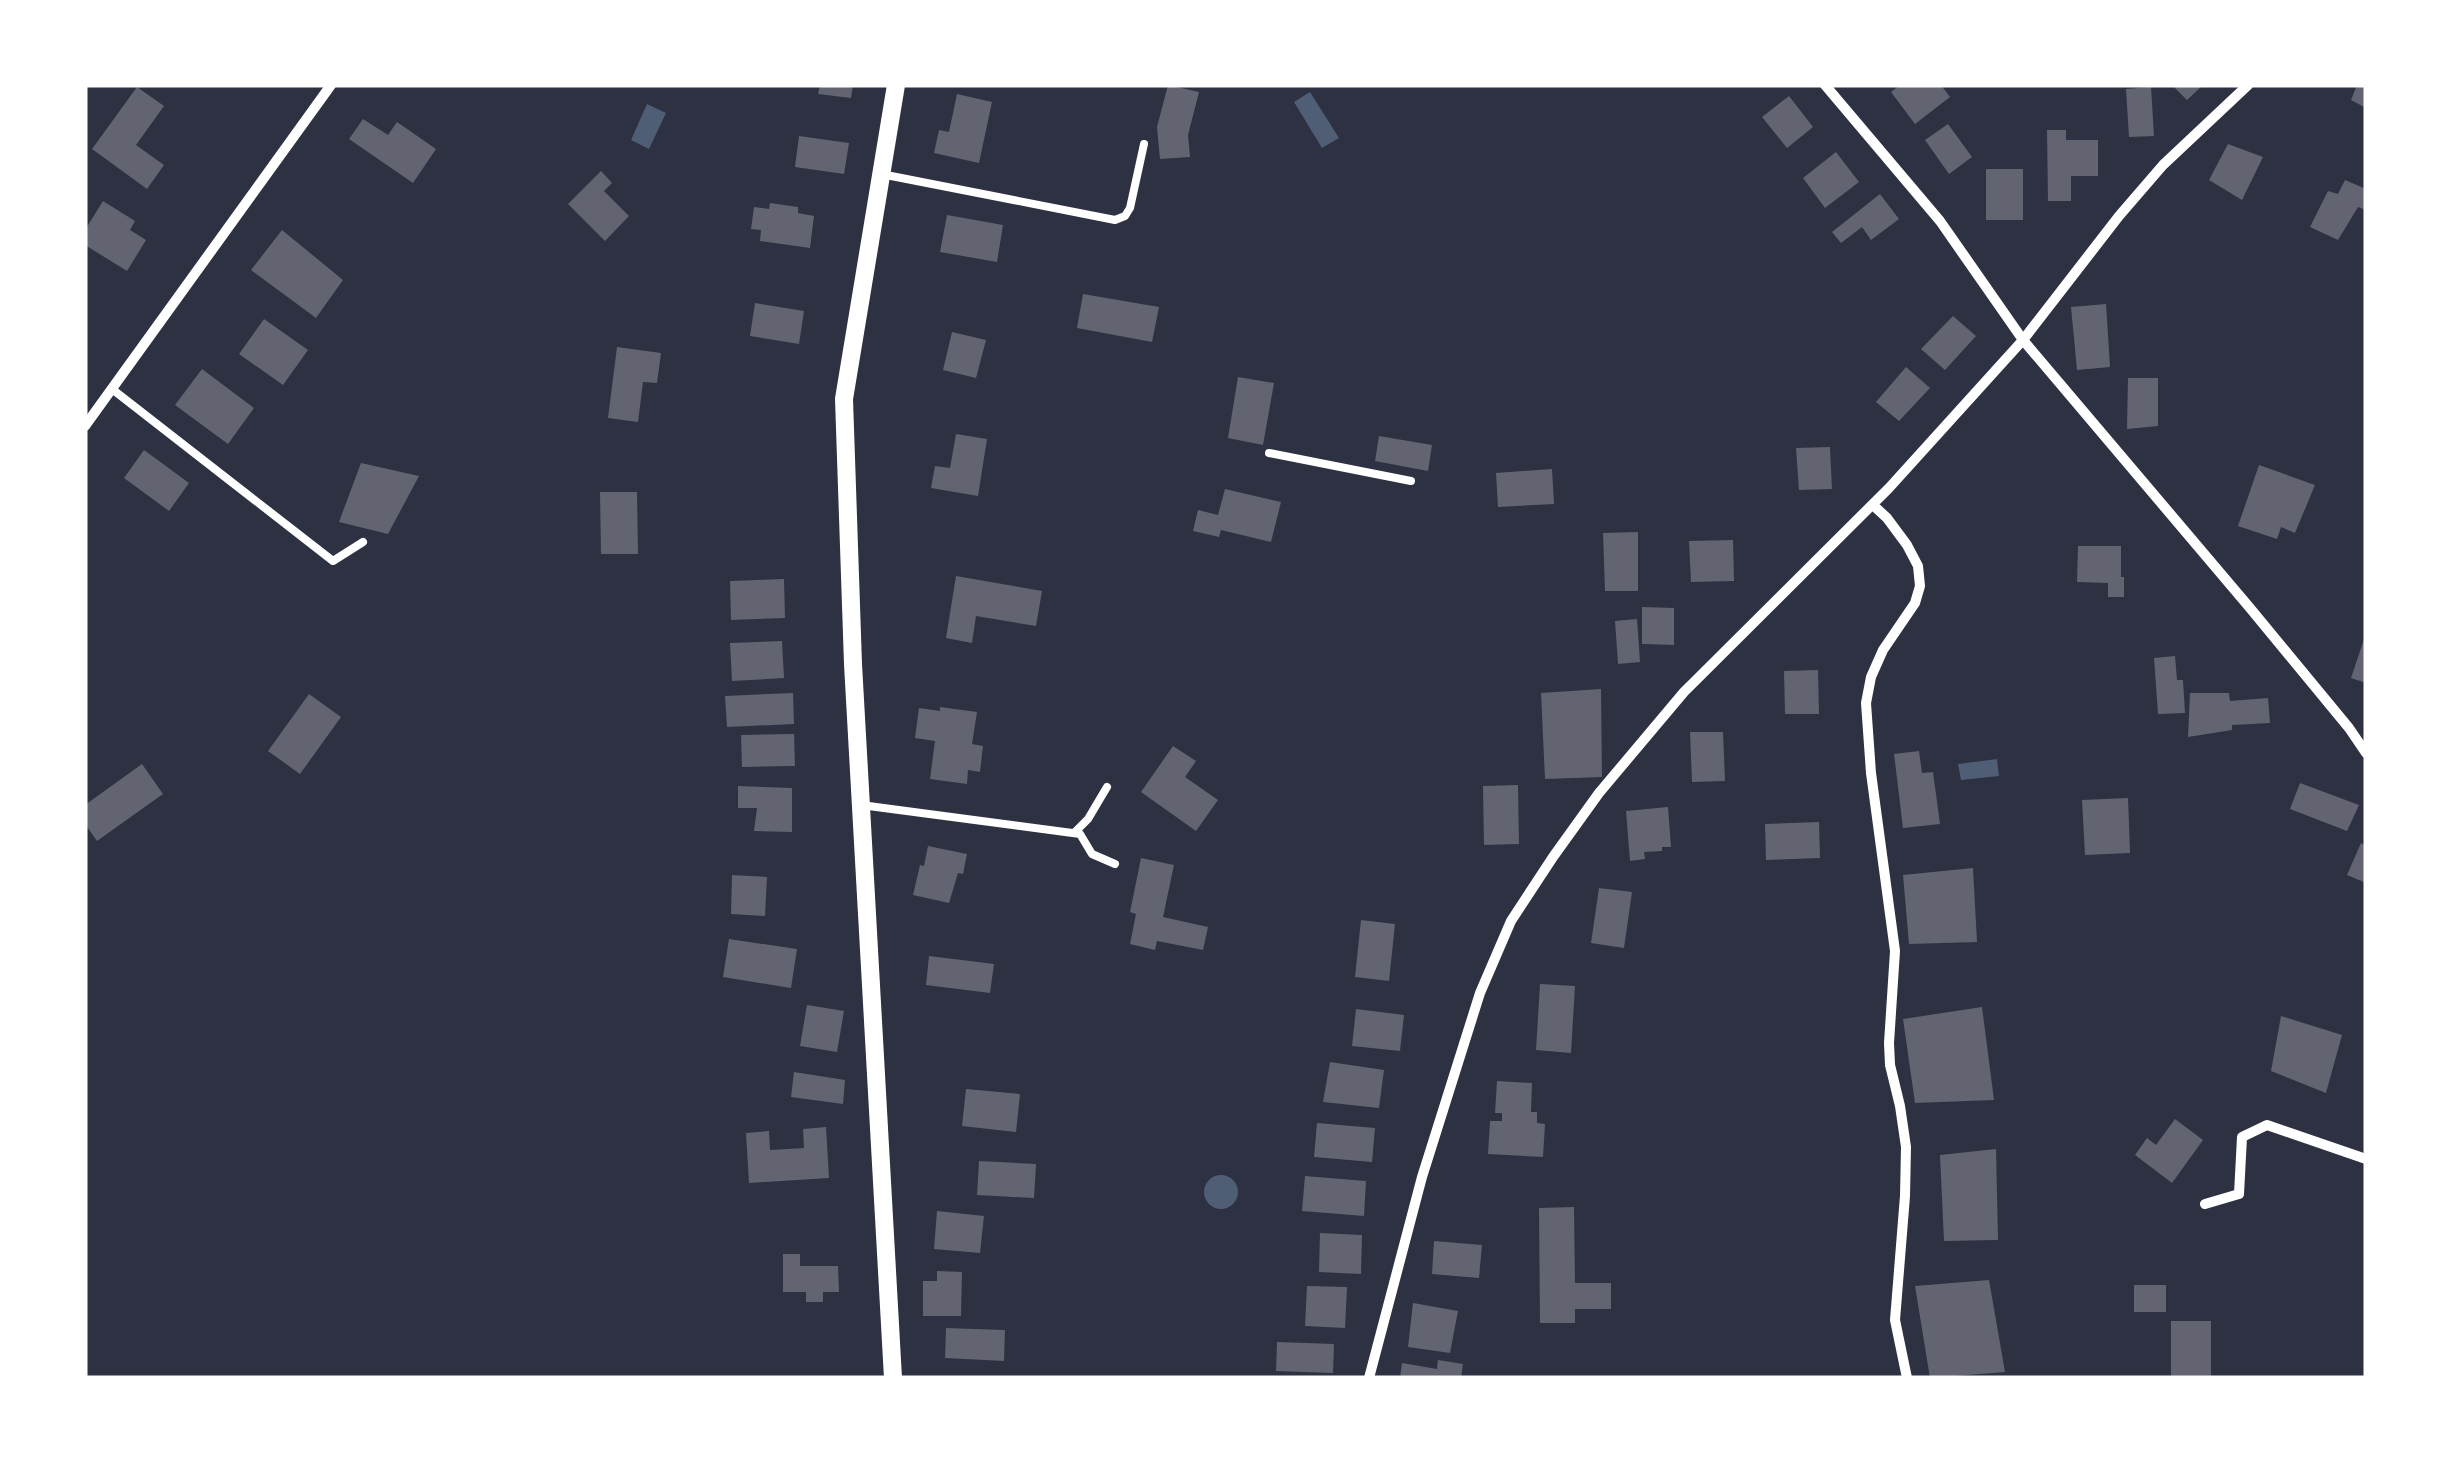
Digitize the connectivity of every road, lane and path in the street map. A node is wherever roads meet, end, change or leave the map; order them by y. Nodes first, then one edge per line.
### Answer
1 (331, 85) edge
2 (896, 85) edge
3 (1825, 85) edge
4 (2248, 85) edge
5 (1144, 144) dead end
6 (882, 174) junction
7 (2023, 340) junction
8 (112, 388) junction
9 (85, 426) edge
10 (1269, 453) dead end
11 (1411, 481) dead end
12 (1872, 505) junction
13 (363, 542) dead end
14 (2366, 753) edge
15 (1107, 787) dead end
16 (861, 805) junction
17 (1074, 833) junction
18 (1115, 864) dead end
19 (2366, 1159) edge
20 (2204, 1204) dead end
21 (892, 1378) edge
22 (1368, 1378) edge
23 (1908, 1378) edge

1 - 8 street
2 - 6 street
3 - 7 street
4 - 7 street
5 - 6 lane
6 - 16 street
7 - 12 street
7 - 14 street
8 - 9 street
8 - 13 lane
10 - 11 lane
12 - 22 street
12 - 23 street
15 - 17 lane
16 - 17 lane
16 - 21 street
17 - 18 lane
19 - 20 street

